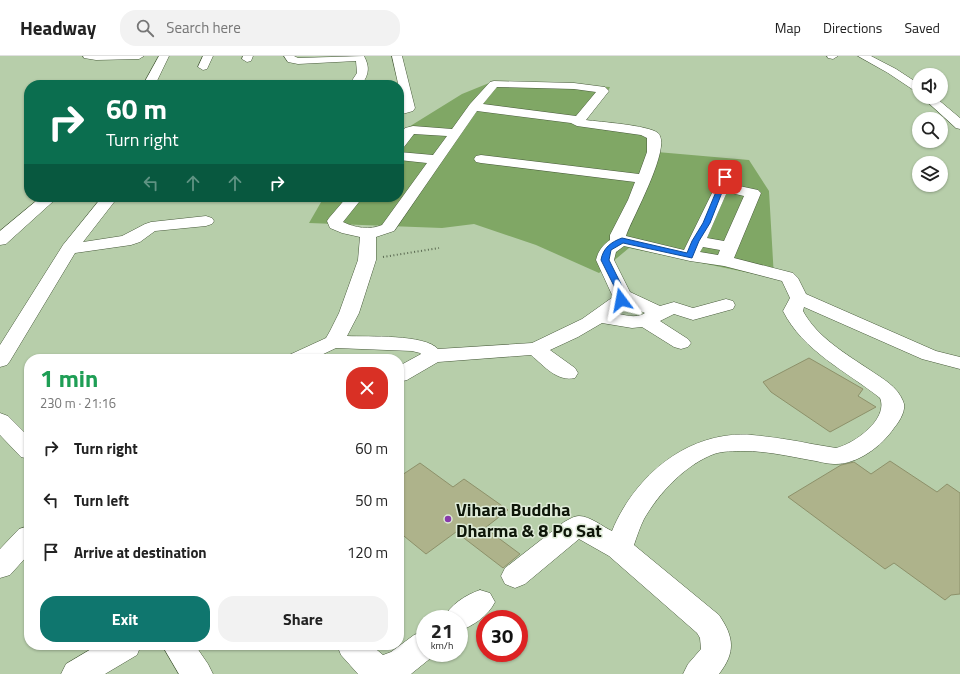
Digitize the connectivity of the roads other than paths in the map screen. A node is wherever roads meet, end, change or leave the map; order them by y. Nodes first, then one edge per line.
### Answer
1 (88, 56) edge
2 (139, 56) edge
3 (164, 56) edge
4 (208, 56) edge
5 (289, 56) edge
6 (397, 56) edge
7 (863, 56) edge
8 (203, 67) dead end
9 (151, 80) edge
10 (361, 80) edge
11 (403, 80) edge
12 (912, 84) edge
13 (404, 86) edge
14 (936, 104) edge
15 (474, 107) junction
16 (404, 110) edge
17 (579, 120) junction
18 (960, 125) edge
19 (456, 133) junction
20 (404, 138) edge
21 (404, 157) edge
22 (481, 159) dead end
23 (436, 160) junction
24 (728, 167) dead end
25 (643, 179) junction
26 (722, 187) junction
27 (44, 202) edge
28 (106, 202) edge
29 (350, 202) edge
30 (729, 208) junction
31 (206, 221) dead end
32 (368, 233) junction
33 (0, 240) edge
34 (622, 241) junction
35 (69, 249) junction
36 (693, 249) junction
37 (727, 254) junction
38 (623, 296) junction
39 (799, 298) junction
40 (726, 305) dead end
41 (597, 316) junction
42 (652, 317) junction
43 (333, 342) junction
44 (681, 343) dead end
45 (536, 349) junction
46 (307, 354) edge
47 (433, 356) junction
48 (0, 361) edge
49 (960, 363) edge
50 (404, 372) edge
51 (567, 373) dead end
52 (0, 421) edge
53 (24, 446) edge
54 (24, 541) edge
55 (619, 548) junction
56 (0, 567) edge
57 (515, 576) dead end
58 (118, 650) edge
59 (180, 650) edge
60 (357, 650) edge
61 (416, 652) edge
62 (77, 674) edge
63 (197, 674) edge
64 (699, 674) edge

1 - 2 street
3 - 9 street
4 - 8 street
5 - 10 street
6 - 11 street
7 - 12 street
13 - 16 street
14 - 18 street
15 - 17 street
15 - 17 street
15 - 19 street
17 - 25 street
19 - 20 street
19 - 23 street
21 - 23 street
22 - 25 street
23 - 32 street
24 - 26 street
25 - 34 street
26 - 30 street
26 - 30 street
27 - 33 street
28 - 35 street
29 - 32 street
30 - 36 street
30 - 37 street
31 - 35 street
32 - 43 street
34 - 36 street
34 - 38 street
35 - 48 street
36 - 37 street
37 - 39 street
38 - 41 street
38 - 42 street
39 - 49 street
39 - 55 street
40 - 42 street
41 - 42 street
41 - 45 street
42 - 44 street
43 - 46 street
43 - 47 street
45 - 47 street
45 - 51 street
47 - 50 street
52 - 53 street
54 - 56 street
55 - 57 street
55 - 64 street
58 - 62 street
59 - 63 street
60 - 61 street

